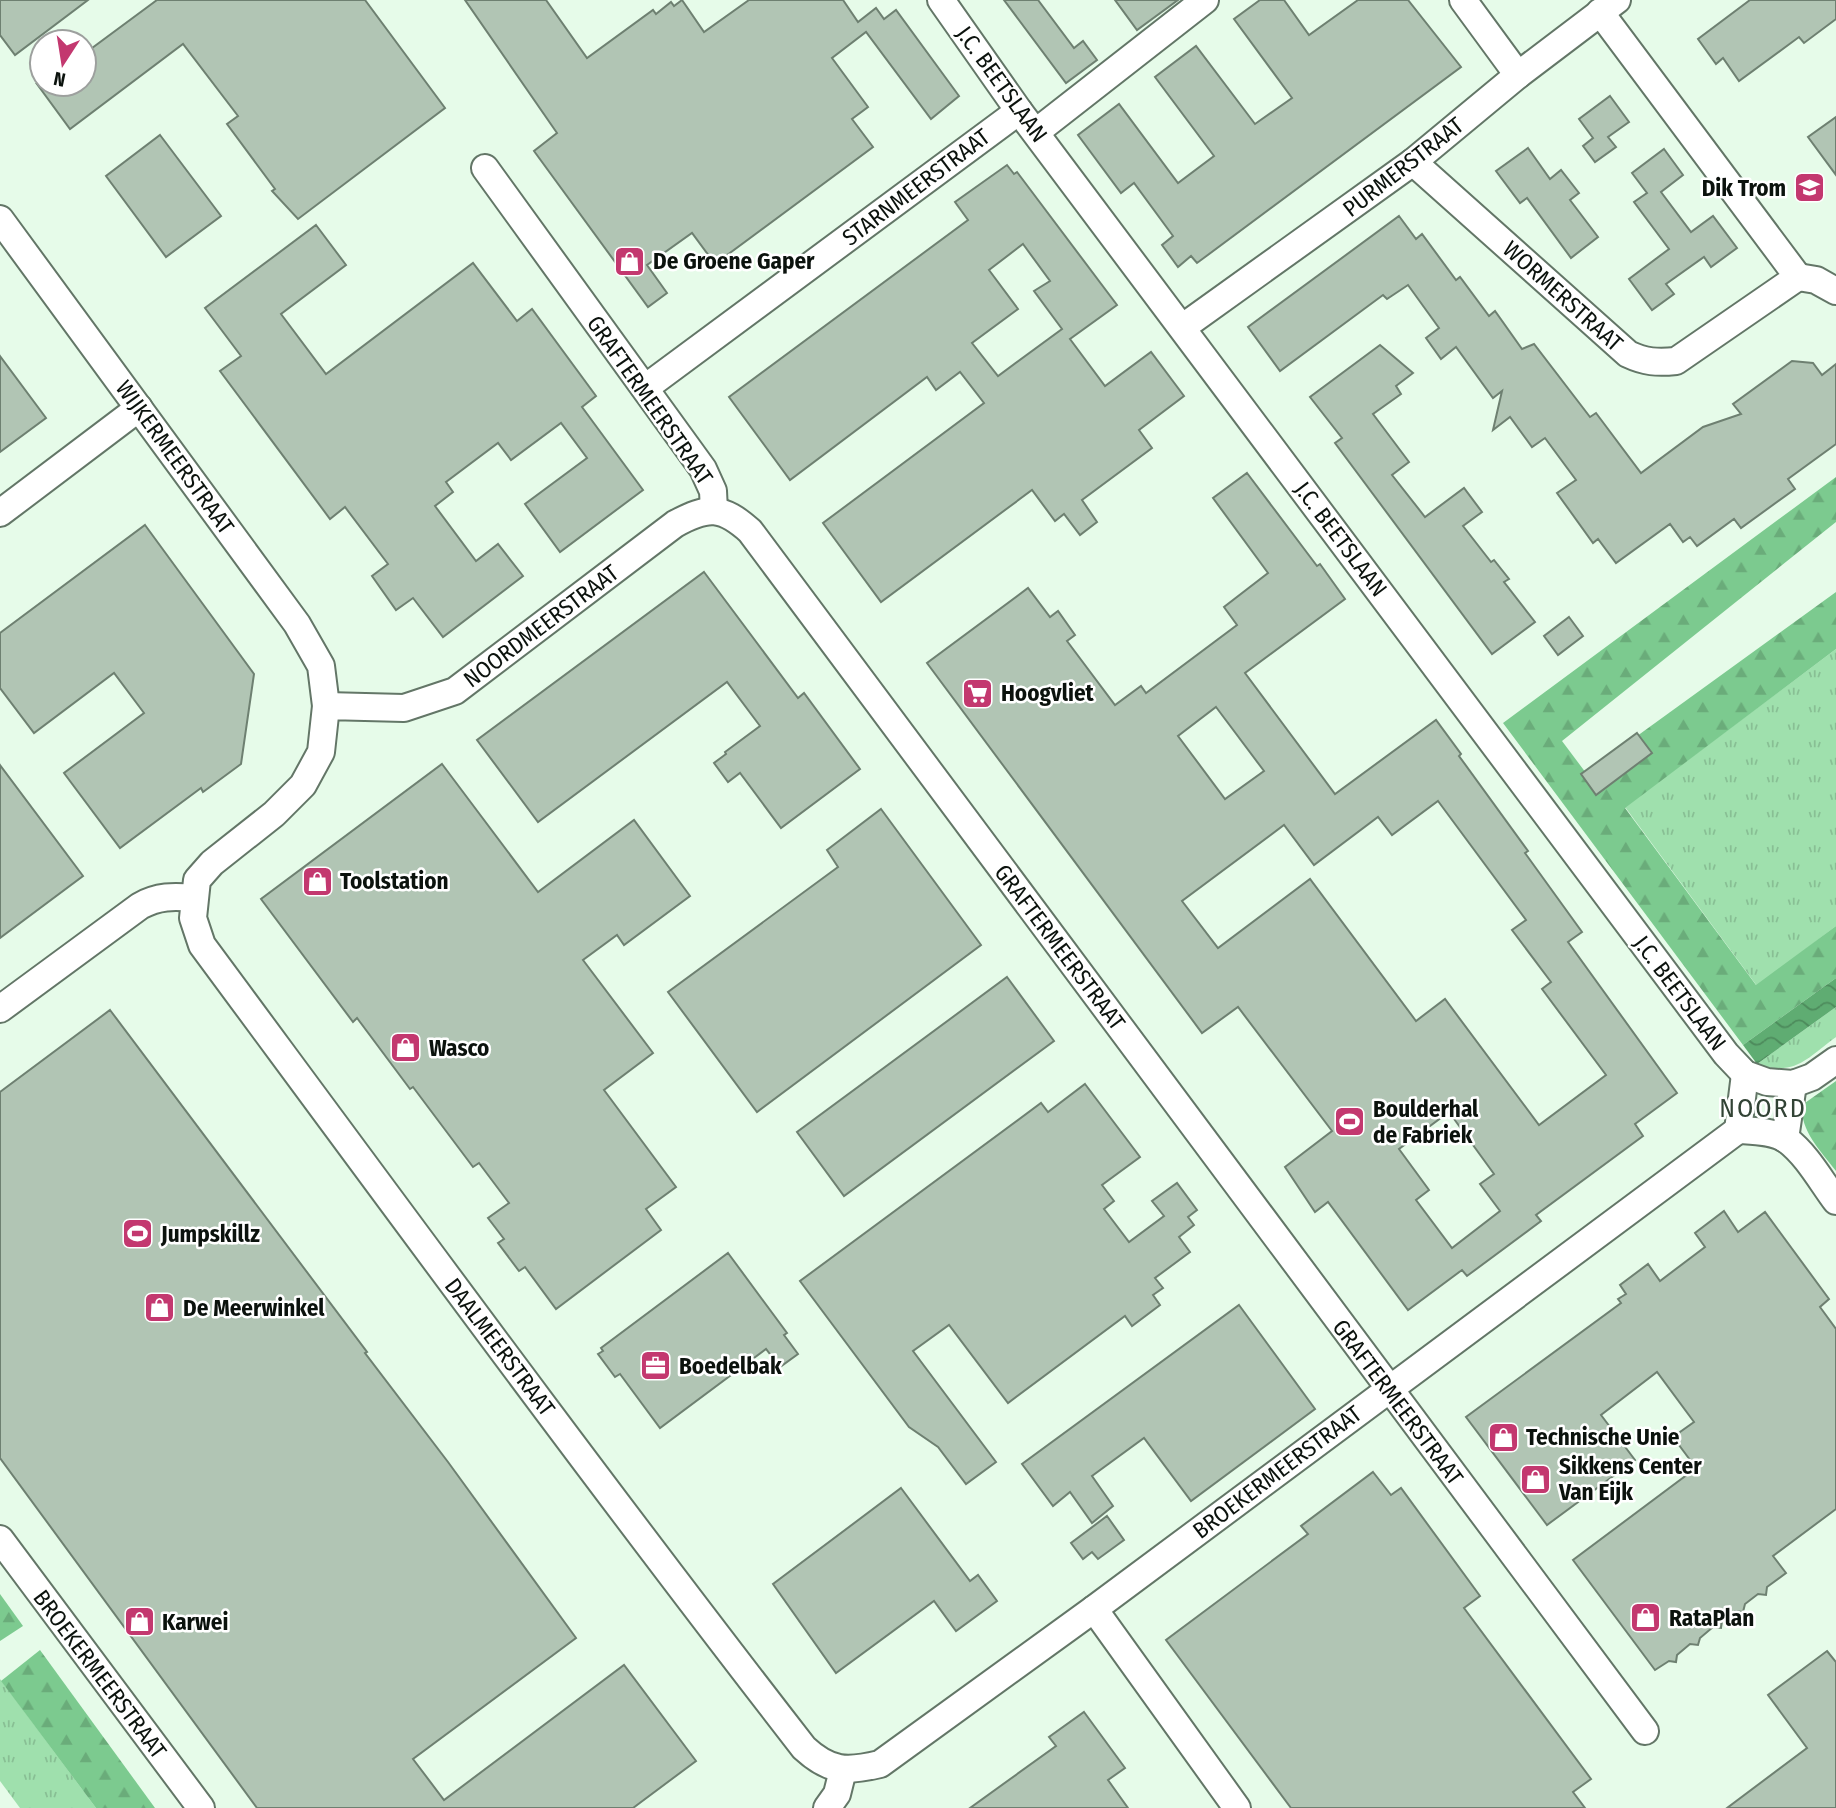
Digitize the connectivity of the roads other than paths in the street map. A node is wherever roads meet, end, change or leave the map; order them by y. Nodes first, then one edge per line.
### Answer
1 (941, 0) edge
2 (1205, 0) edge
3 (1463, 0) edge
4 (1609, 6) edge
5 (1518, 75) junction
6 (1019, 111) junction
7 (1036, 132) junction
8 (1413, 162) junction
9 (485, 168) dead end
10 (0, 219) edge
11 (1798, 277) junction
12 (1836, 291) edge
13 (1183, 327) junction
14 (645, 388) junction
15 (139, 408) junction
16 (713, 511) junction
17 (0, 513) edge
18 (326, 706) junction
19 (194, 898) junction
20 (0, 1009) edge
21 (1836, 1060) edge
22 (1745, 1074) junction
23 (1793, 1084) junction
24 (1738, 1130) junction
25 (1785, 1139) junction
26 (1836, 1201) edge
27 (1388, 1389) junction
28 (0, 1539) edge
29 (1094, 1609) junction
30 (1645, 1731) dead end
31 (843, 1770) junction
32 (201, 1808) edge
33 (827, 1808) edge
34 (1237, 1808) edge

1 - 6 street, J.C. BEETSLAAN
2 - 7 street
3 - 5 street
4 - 5 street, PURMERSTRAAT
4 - 11 street
5 - 8 street, PURMERSTRAAT
6 - 7 street, J.C. BEETSLAAN
6 - 14 street, STARNMEERSTRAAT
7 - 13 street, J.C. BEETSLAAN
8 - 11 street, WORMERSTRAAT
8 - 13 street, PURMERSTRAAT
9 - 14 street, GRAFTERMEERSTRAAT
10 - 15 street, WIJKERMEERSTRAAT
11 - 12 street
13 - 22 street, J.C. BEETSLAAN
14 - 16 street, GRAFTERMEERSTRAAT
15 - 17 street
15 - 18 street, WIJKERMEERSTRAAT
16 - 18 street, NOORDMEERSTRAAT
16 - 27 street, GRAFTERMEERSTRAAT
18 - 19 street
19 - 20 street
19 - 31 street, DAALMEERSTRAAT
21 - 23 street
22 - 23 street
22 - 24 street
23 - 25 street
24 - 25 street
24 - 27 street, BROEKERMEERSTRAAT
25 - 26 street
27 - 29 street, BROEKERMEERSTRAAT
27 - 30 street, GRAFTERMEERSTRAAT
28 - 32 street, BROEKERMEERSTRAAT
29 - 31 street, BROEKERMEERSTRAAT
29 - 34 street
31 - 33 street

